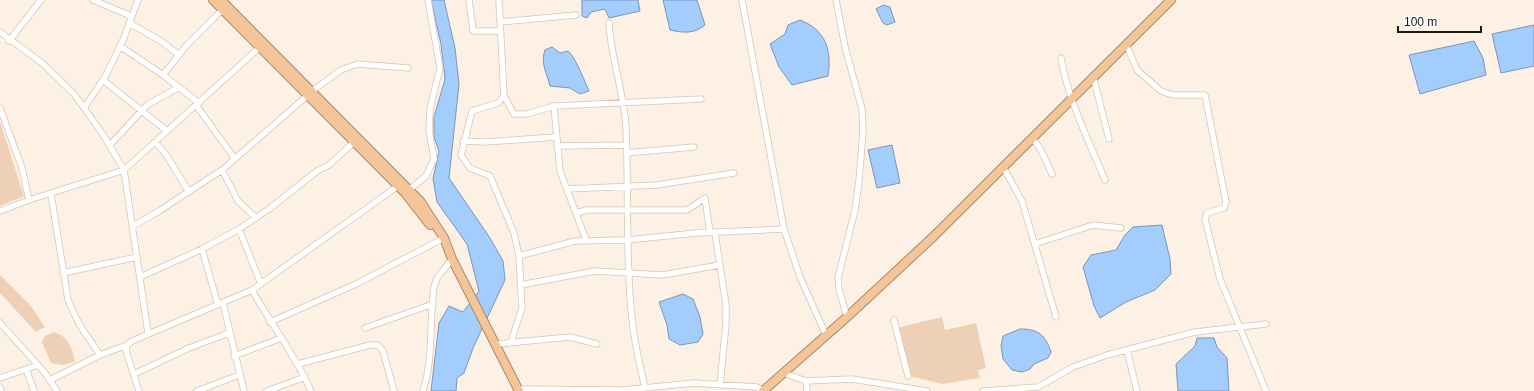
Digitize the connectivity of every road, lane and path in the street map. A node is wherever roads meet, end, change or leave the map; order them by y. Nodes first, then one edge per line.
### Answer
1 (41, 0) edge
2 (93, 0) edge
3 (138, 0) edge
4 (212, 0) edge
5 (428, 0) edge
6 (469, 0) edge
7 (742, 0) edge
8 (836, 0) edge
9 (1171, 0) edge
10 (499, 2) dead end
11 (225, 3) edge
12 (576, 15) dead end
13 (132, 16) junction
14 (500, 22) junction
15 (129, 23) junction
16 (609, 23) dead end
17 (500, 30) junction
18 (0, 32) edge
19 (10, 41) junction
20 (1126, 44) junction
21 (120, 46) junction
22 (260, 47) junction
23 (179, 54) junction
24 (1061, 58) dead end
25 (408, 68) dead end
26 (163, 75) junction
27 (1093, 76) junction
28 (102, 80) junction
29 (179, 87) junction
30 (310, 93) junction
31 (504, 96) junction
32 (1072, 98) junction
33 (701, 99) dead end
34 (623, 103) junction
35 (198, 104) junction
36 (554, 106) junction
37 (0, 108) edge
38 (84, 108) junction
39 (141, 110) junction
40 (167, 131) junction
41 (556, 136) junction
42 (1032, 138) junction
43 (1110, 139) dead end
44 (463, 141) junction
45 (155, 142) junction
46 (354, 142) junction
47 (110, 145) junction
48 (626, 145) junction
49 (557, 146) junction
50 (694, 147) dead end
51 (626, 153) junction
52 (236, 159) junction
53 (1003, 167) junction
54 (124, 170) junction
55 (222, 170) junction
56 (734, 173) dead end
57 (1052, 174) dead end
58 (1105, 180) dead end
59 (398, 186) junction
60 (628, 187) junction
61 (410, 189) junction
62 (567, 190) junction
63 (189, 192) junction
64 (50, 194) junction
65 (29, 200) junction
66 (628, 210) junction
67 (0, 211) edge
68 (576, 213) junction
69 (256, 218) junction
70 (133, 226) junction
71 (1121, 228) dead end
72 (239, 229) junction
73 (784, 229) junction
74 (712, 233) junction
75 (586, 240) junction
76 (627, 240) junction
77 (443, 243) junction
78 (1035, 244) junction
79 (202, 249) junction
80 (519, 256) junction
81 (137, 257) junction
82 (452, 259) junction
83 (720, 265) junction
84 (63, 273) junction
85 (629, 274) junction
86 (140, 277) junction
87 (261, 284) junction
88 (520, 285) junction
89 (252, 290) junction
90 (220, 304) junction
91 (433, 304) junction
92 (847, 317) junction
93 (1056, 317) dead end
94 (894, 320) dead end
95 (0, 322) edge
96 (270, 322) junction
97 (1266, 324) dead end
98 (1239, 326) junction
99 (365, 328) dead end
100 (148, 333) junction
101 (229, 333) junction
102 (826, 335) junction
103 (281, 338) junction
104 (494, 340) junction
105 (511, 342) junction
106 (597, 344) dead end
107 (127, 345) junction
108 (1127, 350) junction
109 (100, 355) junction
110 (234, 356) junction
111 (298, 364) junction
112 (38, 365) junction
113 (26, 369) junction
114 (784, 373) junction
115 (134, 374) junction
116 (239, 375) junction
117 (908, 376) dead end
118 (0, 378) edge
119 (305, 378) junction
120 (50, 380) junction
121 (806, 381) junction
122 (670, 385) junction
123 (720, 385) junction
124 (0, 387) edge
125 (645, 388) junction
126 (518, 390) edge
127 (1027, 390) edge
128 (1, 391) edge
129 (34, 391) edge
130 (57, 391) edge
131 (139, 391) edge
132 (196, 391) edge
133 (244, 391) edge
134 (267, 391) edge
135 (311, 391) edge
136 (394, 391) edge
137 (423, 391) edge
138 (672, 391) edge
139 (763, 391) edge
140 (807, 391) edge
141 (927, 391) edge
142 (983, 391) edge
143 (1137, 391) edge
144 (1266, 391) edge

1 - 19 street
2 - 13 street
3 - 13 street
4 - 11 highway
5 - 61 street
6 - 17 street
7 - 73 street
8 - 92 street
9 - 20 highway
10 - 14 street
11 - 22 highway
11 - 23 street
11 - 30 highway
12 - 14 street
13 - 15 street
14 - 17 street
15 - 21 street
15 - 23 street
16 - 34 street
17 - 31 street
18 - 19 street
19 - 38 street
20 - 27 highway
20 - 98 street
21 - 26 street
21 - 28 street
22 - 30 highway
22 - 35 street
23 - 26 street
24 - 32 street
25 - 30 street
26 - 29 street
27 - 32 highway
27 - 43 street
28 - 38 street
28 - 39 street
29 - 35 street
29 - 39 street
30 - 46 highway
30 - 52 street
30 - 61 highway
31 - 36 street
31 - 44 street
32 - 42 highway
32 - 58 street
33 - 34 street
34 - 36 street
34 - 48 street
35 - 40 street
35 - 52 street
36 - 41 street
37 - 65 street
38 - 47 street
39 - 40 street
39 - 47 street
40 - 45 street
41 - 44 street
41 - 49 street
42 - 53 highway
42 - 57 street
44 - 80 street
45 - 54 street
45 - 63 street
46 - 59 highway
46 - 69 street
47 - 54 street
48 - 49 street
48 - 51 street
49 - 62 street
50 - 51 street
51 - 60 street
52 - 55 street
53 - 78 street
53 - 92 highway
54 - 64 street
54 - 70 street
55 - 63 street
55 - 69 street
56 - 60 street
59 - 77 highway
59 - 87 street
60 - 62 street
60 - 66 street
61 - 77 highway
62 - 68 street
63 - 70 street
64 - 65 street
64 - 84 street
65 - 67 street
66 - 68 street
66 - 74 street
66 - 76 street
68 - 75 street
69 - 72 street
70 - 81 street
71 - 78 street
72 - 79 street
72 - 87 street
73 - 74 street
73 - 102 street
74 - 76 street
74 - 83 street
75 - 76 street
75 - 80 street
76 - 85 street
77 - 82 highway
77 - 96 street
78 - 93 street
79 - 86 street
79 - 90 street
80 - 88 street
81 - 84 street
81 - 86 street
82 - 91 street
82 - 104 highway
83 - 85 street
83 - 123 street
84 - 109 street
85 - 88 street
85 - 125 street
86 - 100 street
87 - 89 street
88 - 105 street
89 - 90 street
89 - 96 street
90 - 100 street
90 - 101 street
91 - 99 street
91 - 137 street
92 - 102 highway
94 - 117 street
95 - 112 street
96 - 103 street
97 - 98 street
98 - 108 street
98 - 144 street
100 - 107 street
101 - 110 street
101 - 115 street
102 - 114 highway
103 - 110 street
103 - 111 street
104 - 105 street
104 - 126 highway
105 - 106 street
107 - 109 street
107 - 115 street
108 - 127 street
108 - 143 street
109 - 120 street
110 - 116 street
111 - 119 street
111 - 136 street
112 - 113 street
112 - 120 street
113 - 118 street
113 - 129 street
114 - 121 street
114 - 139 highway
115 - 131 street
116 - 132 street
116 - 133 street
119 - 134 street
119 - 135 street
120 - 130 street
121 - 140 street
121 - 141 street
122 - 123 street
122 - 125 street
122 - 138 street
123 - 139 street
124 - 128 street
125 - 126 street
127 - 142 street

